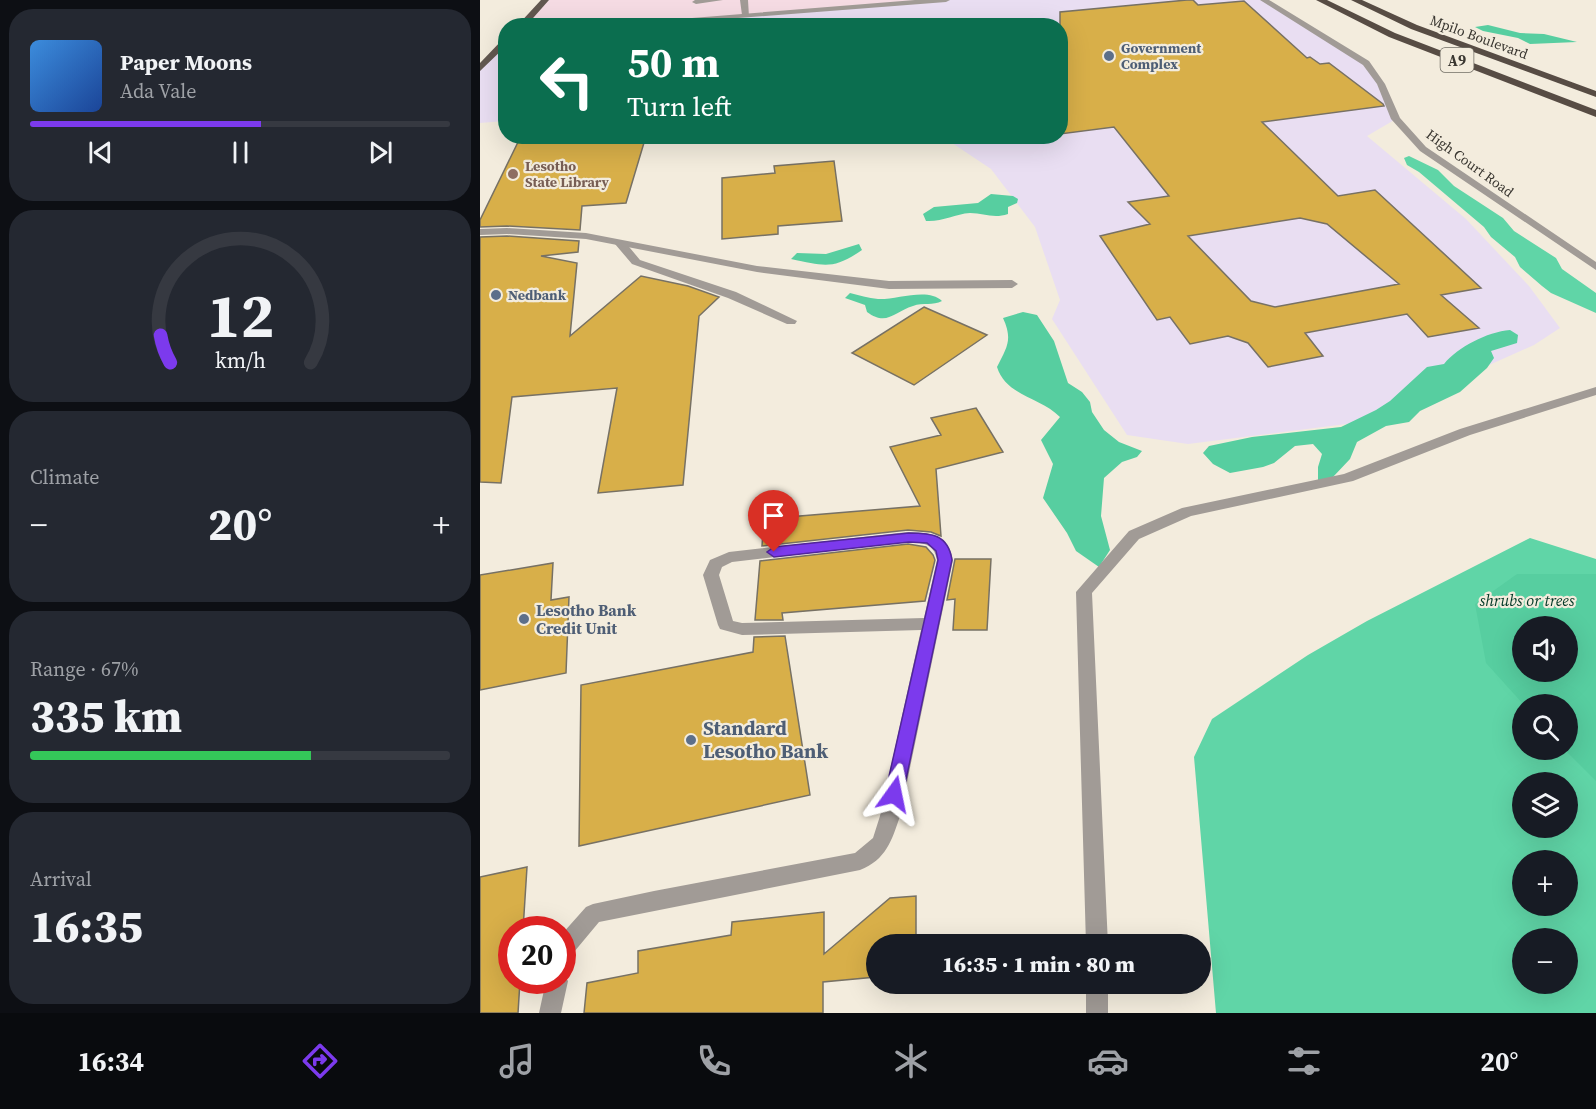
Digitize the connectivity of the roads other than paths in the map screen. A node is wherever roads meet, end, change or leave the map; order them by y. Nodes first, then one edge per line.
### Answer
1 (545, 0) edge
2 (719, 0) edge
3 (744, 0) edge
4 (946, 0) edge
5 (1264, 0) edge
6 (1320, 0) edge
7 (1355, 0) edge
8 (696, 2) dead end
9 (746, 15) junction
10 (528, 18) edge
11 (705, 18) edge
12 (498, 49) edge
13 (480, 68) edge
14 (1596, 94) edge
15 (1596, 114) edge
16 (480, 232) edge
17 (621, 244) junction
18 (1596, 267) edge
19 (1012, 284) dead end
20 (791, 321) dead end
21 (1596, 391) edge
22 (931, 624) junction
23 (576, 934) edge
24 (1097, 934) edge
25 (554, 994) edge
26 (1097, 994) edge
27 (550, 1013) edge
28 (1097, 1013) edge

1 - 10 main road
2 - 8 street
3 - 9 street
4 - 9 street
5 - 18 street, High Court Road
6 - 15 highway, Mpilo Boulevard / A9
7 - 14 highway, Mpilo Boulevard / A9
9 - 11 street
12 - 13 main road
16 - 17 street
17 - 19 street
17 - 20 street
21 - 24 street
22 - 22 street
22 - 23 street
25 - 27 street
26 - 28 street

